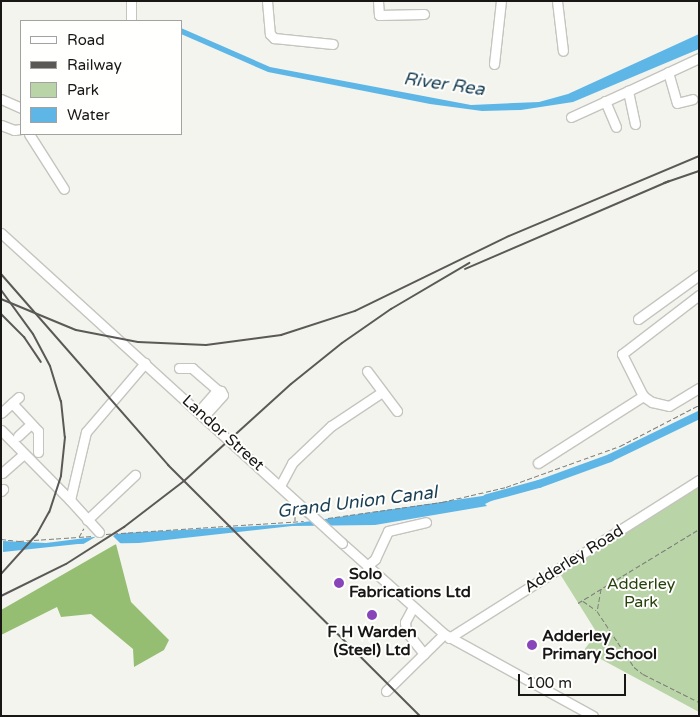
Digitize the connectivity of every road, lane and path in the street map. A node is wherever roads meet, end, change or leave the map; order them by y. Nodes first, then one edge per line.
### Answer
1 (131, 1) edge
2 (267, 1) edge
3 (378, 1) edge
4 (501, 1) edge
5 (557, 1) edge
6 (424, 14) dead end
7 (131, 20) edge
8 (333, 44) dead end
9 (563, 52) dead end
10 (699, 58) edge
11 (494, 64) dead end
12 (668, 72) junction
13 (628, 91) junction
14 (1, 98) edge
15 (693, 99) dead end
16 (605, 101) junction
17 (20, 108) edge
18 (571, 117) dead end
19 (635, 124) dead end
20 (1, 125) edge
21 (616, 127) dead end
22 (20, 129) edge
23 (30, 135) edge
24 (64, 189) dead end
25 (1, 233) edge
26 (699, 275) edge
27 (699, 295) edge
28 (638, 319) dead end
29 (145, 363) junction
30 (180, 368) dead end
31 (367, 371) dead end
32 (699, 388) edge
33 (382, 392) junction
34 (643, 396) junction
35 (699, 405) edge
36 (397, 411) dead end
37 (1, 413) edge
38 (201, 413) junction
39 (31, 424) junction
40 (1, 430) edge
41 (18, 436) dead end
42 (38, 452) dead end
43 (24, 454) junction
44 (538, 463) dead end
45 (2, 473) edge
46 (135, 475) dead end
47 (699, 480) edge
48 (281, 484) junction
49 (70, 500) junction
50 (301, 505) junction
51 (310, 516) junction
52 (327, 518) dead end
53 (89, 522) junction
54 (295, 522) junction
55 (426, 522) dead end
56 (699, 528) edge
57 (99, 532) dead end
58 (79, 538) junction
59 (1, 539) edge
60 (367, 566) junction
61 (601, 589) junction
62 (583, 600) junction
63 (578, 603) dead end
64 (413, 607) junction
65 (597, 611) junction
66 (446, 636) junction
67 (424, 654) junction
68 (386, 691) dead end
69 (699, 702) edge
70 (580, 713) edge
71 (593, 716) edge

1 - 7 street
2 - 8 street
3 - 6 street
4 - 11 street
5 - 9 street
10 - 12 street
12 - 13 street
12 - 15 street
13 - 16 street
13 - 19 street
14 - 17 street
16 - 18 street
16 - 21 street
20 - 22 street
23 - 24 street
25 - 29 street, Landor Street
26 - 28 street
27 - 34 street
29 - 38 street, Landor Street
29 - 49 street
30 - 38 street
31 - 33 street
32 - 34 street
33 - 36 street
33 - 48 street
34 - 44 street
35 - 52 path
37 - 39 street
38 - 48 street, Landor Street
39 - 41 street
39 - 42 street
40 - 43 street
43 - 45 street
43 - 49 street
46 - 53 street
47 - 66 street, Adderley Road
48 - 50 street, Landor Street
49 - 53 street
50 - 51 street, Landor Street
50 - 54 path
51 - 54 path
51 - 60 street, Landor Street, bridge
53 - 57 street
53 - 58 path
54 - 58 path
55 - 60 street
56 - 61 path
58 - 59 path
60 - 64 street, Landor Street
61 - 62 path
61 - 65 path
62 - 63 path
62 - 65 path
64 - 66 street, Landor Street
64 - 67 street
65 - 69 path
66 - 67 street, Adderley Road
66 - 70 street, Landor Street
67 - 68 street, Adderley Road
70 - 71 street, Landor Street

